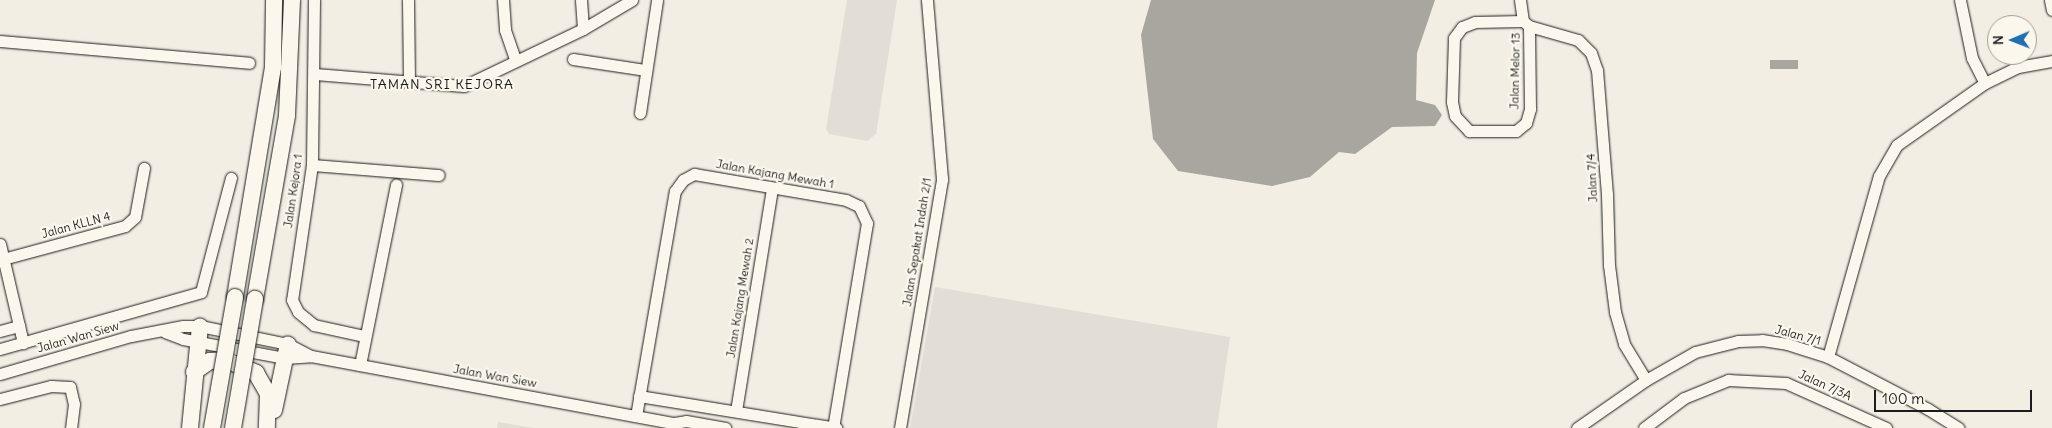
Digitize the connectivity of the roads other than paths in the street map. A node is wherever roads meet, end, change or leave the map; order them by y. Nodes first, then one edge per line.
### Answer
1 (274, 0) edge
2 (292, 0) edge
3 (314, 0) edge
4 (408, 0) edge
5 (503, 0) edge
6 (581, 0) edge
7 (632, 0) edge
8 (657, 0) edge
9 (927, 0) edge
10 (1520, 0) edge
11 (1960, 0) edge
12 (2050, 0) edge
13 (2052, 10) edge
14 (1524, 20) junction
15 (583, 29) junction
16 (0, 41) edge
17 (515, 59) junction
18 (573, 59) dead end
19 (2052, 61) edge
20 (249, 64) dead end
21 (646, 70) junction
22 (315, 74) junction
23 (409, 81) junction
24 (1985, 83) junction
25 (640, 113) dead end
26 (312, 164) junction
27 (144, 168) dead end
28 (439, 175) dead end
29 (231, 178) dead end
30 (396, 185) dead end
31 (772, 188) junction
32 (0, 244) edge
33 (4, 259) junction
34 (19, 326) junction
35 (0, 331) edge
36 (199, 334) junction
37 (364, 336) junction
38 (23, 343) junction
39 (0, 349) edge
40 (286, 351) junction
41 (1828, 357) junction
42 (360, 365) junction
43 (194, 372) junction
44 (0, 374) edge
45 (1646, 380) junction
46 (638, 396) junction
47 (0, 399) edge
48 (736, 412) junction
49 (636, 416) junction
50 (676, 426) edge
51 (71, 428) edge
52 (190, 428) edge
53 (212, 428) edge
54 (233, 428) edge
55 (268, 428) edge
56 (721, 428) edge
57 (835, 428) edge
58 (900, 428) edge
59 (1577, 428) edge
60 (1644, 428) edge
61 (1886, 428) edge
62 (1958, 428) edge

1 - 53 highway, bridge
2 - 54 highway, bridge
3 - 22 street, Jalan Kejora 1
4 - 23 street
5 - 17 street
6 - 15 street
7 - 15 street
8 - 21 street
9 - 58 street, Jalan Sepakat Indah 2/1
10 - 14 street, Jalan Melor 13
11 - 24 street
12 - 13 street
14 - 14 street, Jalan Melor 13
14 - 45 street, Jalan 7/4
15 - 17 street
16 - 20 street
17 - 23 street
18 - 21 street
19 - 24 street
21 - 25 street
22 - 23 street
22 - 26 street, Jalan Kejora 1
24 - 41 street
26 - 28 street
26 - 37 street, Jalan Kejora 1
27 - 33 street, Jalan KLLN 4
29 - 38 street
30 - 37 street
31 - 46 street, Jalan Kajang Mewah 1
31 - 48 street, Jalan Kajang Mewah 2
31 - 57 street, Jalan Kajang Mewah 1
32 - 33 street
33 - 34 street
34 - 35 street
34 - 38 street
36 - 40 street, Jalan Wan Siew
36 - 43 highway
36 - 44 street, Jalan Wan Siew
37 - 42 street
38 - 39 street
40 - 42 street, Jalan Wan Siew
40 - 55 highway
41 - 45 street, Jalan 7/1
41 - 62 street, Jalan 7/1
42 - 49 street, Jalan Wan Siew
43 - 52 highway
43 - 55 highway
45 - 59 street, Jalan 7/1
46 - 48 street, Jalan Kajang Mewah 1
46 - 49 street, Jalan Kajang Mewah 1
47 - 51 street
48 - 57 street, Jalan Kajang Mewah 1
49 - 50 street, Jalan Wan Siew
50 - 56 street, Jalan Wan Siew
60 - 61 street, Jalan 7/3A

